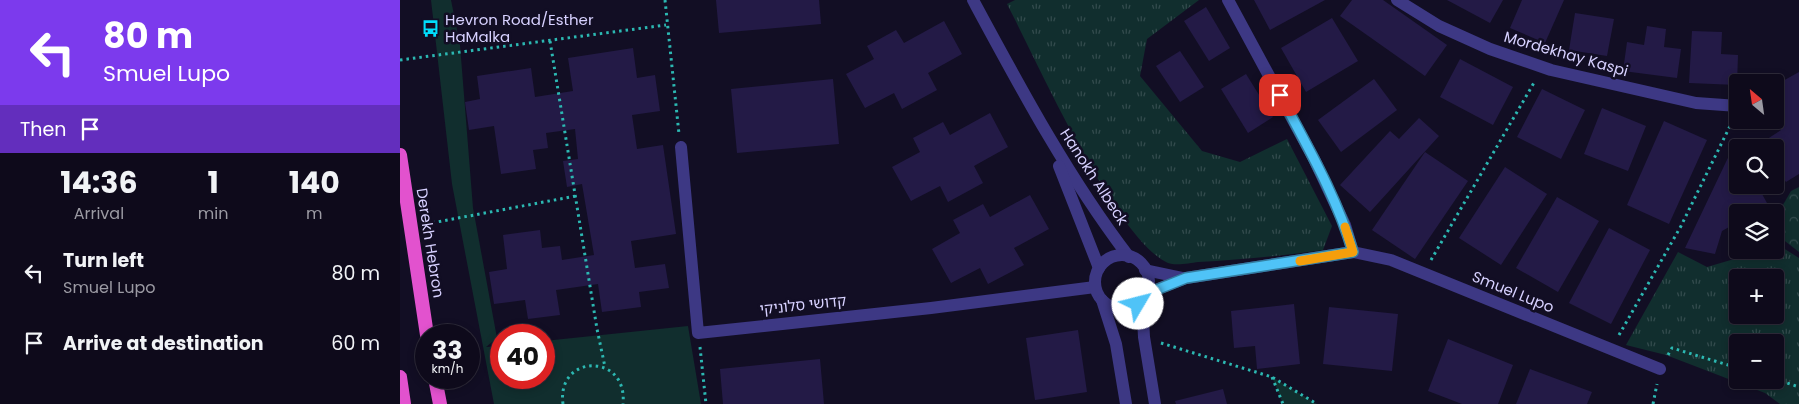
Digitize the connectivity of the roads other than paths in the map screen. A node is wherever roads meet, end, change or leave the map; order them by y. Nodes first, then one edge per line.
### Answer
1 (973, 0) edge
2 (1228, 0) edge
3 (1397, 0) edge
4 (1729, 105) edge
5 (1034, 114) junction
6 (681, 147) road end
7 (400, 156) edge
8 (1353, 252) junction
9 (1129, 257) junction
10 (1099, 268) junction
11 (1145, 270) junction
12 (1186, 278) junction
13 (1095, 287) junction
14 (1144, 297) junction
15 (1102, 300) junction
16 (426, 324) edge
17 (1660, 369) road end
18 (400, 377) edge
19 (437, 389) edge
20 (404, 404) edge
21 (440, 404) edge
22 (1126, 404) edge
23 (1155, 404) edge

1 - 5 street, Hanokh Albeck
2 - 8 street
3 - 4 street, Mordekhay Kaspi
5 - 9 street, Hanokh Albeck
5 - 10 street, Hanokh Albeck
6 - 13 street, קדושי סלוניקי
7 - 16 highway, Derekh Hebron
8 - 12 street, Smuel Lupo
8 - 17 street, Smuel Lupo
9 - 10 street
9 - 11 street
10 - 13 street
11 - 12 street, Smuel Lupo
11 - 14 street
12 - 14 street, Smuel Lupo
13 - 15 street
14 - 15 street
14 - 23 street
15 - 22 street
18 - 20 highway
19 - 21 highway

